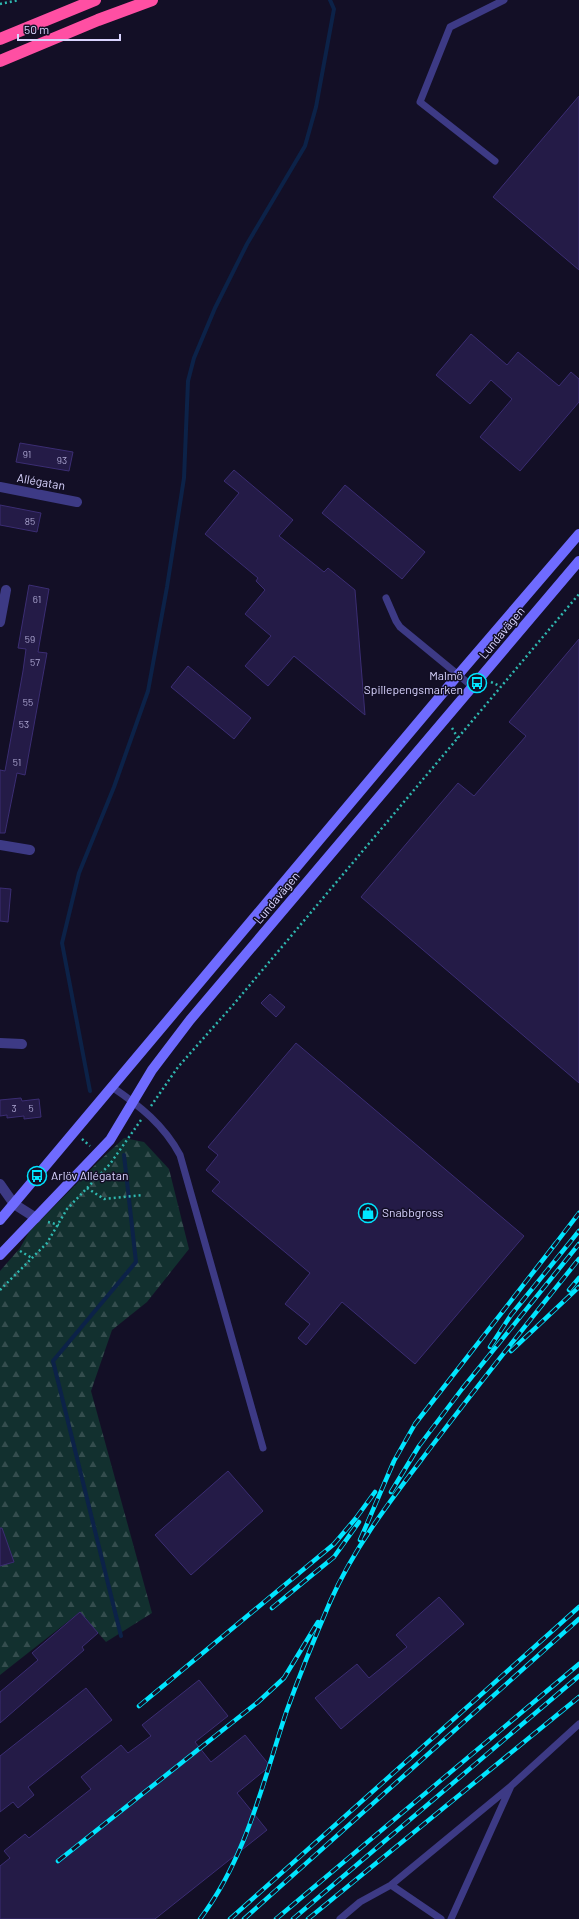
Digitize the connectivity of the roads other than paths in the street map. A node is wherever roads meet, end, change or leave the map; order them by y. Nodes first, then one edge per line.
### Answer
1 (96, 0) edge
2 (152, 0) edge
3 (504, 0) edge
4 (0, 39) edge
5 (0, 61) edge
6 (495, 160) dead end
7 (0, 487) edge
8 (77, 502) dead end
9 (579, 534) edge
10 (579, 561) edge
11 (6, 590) dead end
12 (386, 598) dead end
13 (0, 622) edge
14 (458, 675) junction
15 (472, 687) junction
16 (0, 845) edge
17 (30, 850) dead end
18 (0, 1043) edge
19 (22, 1044) dead end
20 (112, 1087) junction
21 (133, 1102) junction
22 (0, 1184) edge
23 (14, 1204) junction
24 (36, 1218) junction
25 (0, 1220) edge
26 (0, 1255) edge
27 (263, 1448) dead end
28 (579, 1724) edge
29 (511, 1786) junction
30 (390, 1885) junction
31 (340, 1919) edge
32 (441, 1919) edge
33 (451, 1919) edge

1 - 4 highway
2 - 5 highway
3 - 6 lane
7 - 8 street, Allégatan
9 - 14 main road, Lundavägen
10 - 15 main road, Lundavägen
11 - 13 street
12 - 14 lane
14 - 15 lane
14 - 20 main road, Lundavägen
15 - 21 main road, Lundavägen
16 - 17 street
18 - 19 street
20 - 21 lane
20 - 23 main road, Lundavägen
21 - 24 main road, Lundavägen
21 - 27 lane
22 - 23 street
23 - 24 street
23 - 25 main road, Lundavägen
24 - 26 main road, Lundavägen
28 - 29 lane
29 - 30 lane
29 - 33 lane
30 - 31 lane
30 - 32 lane

